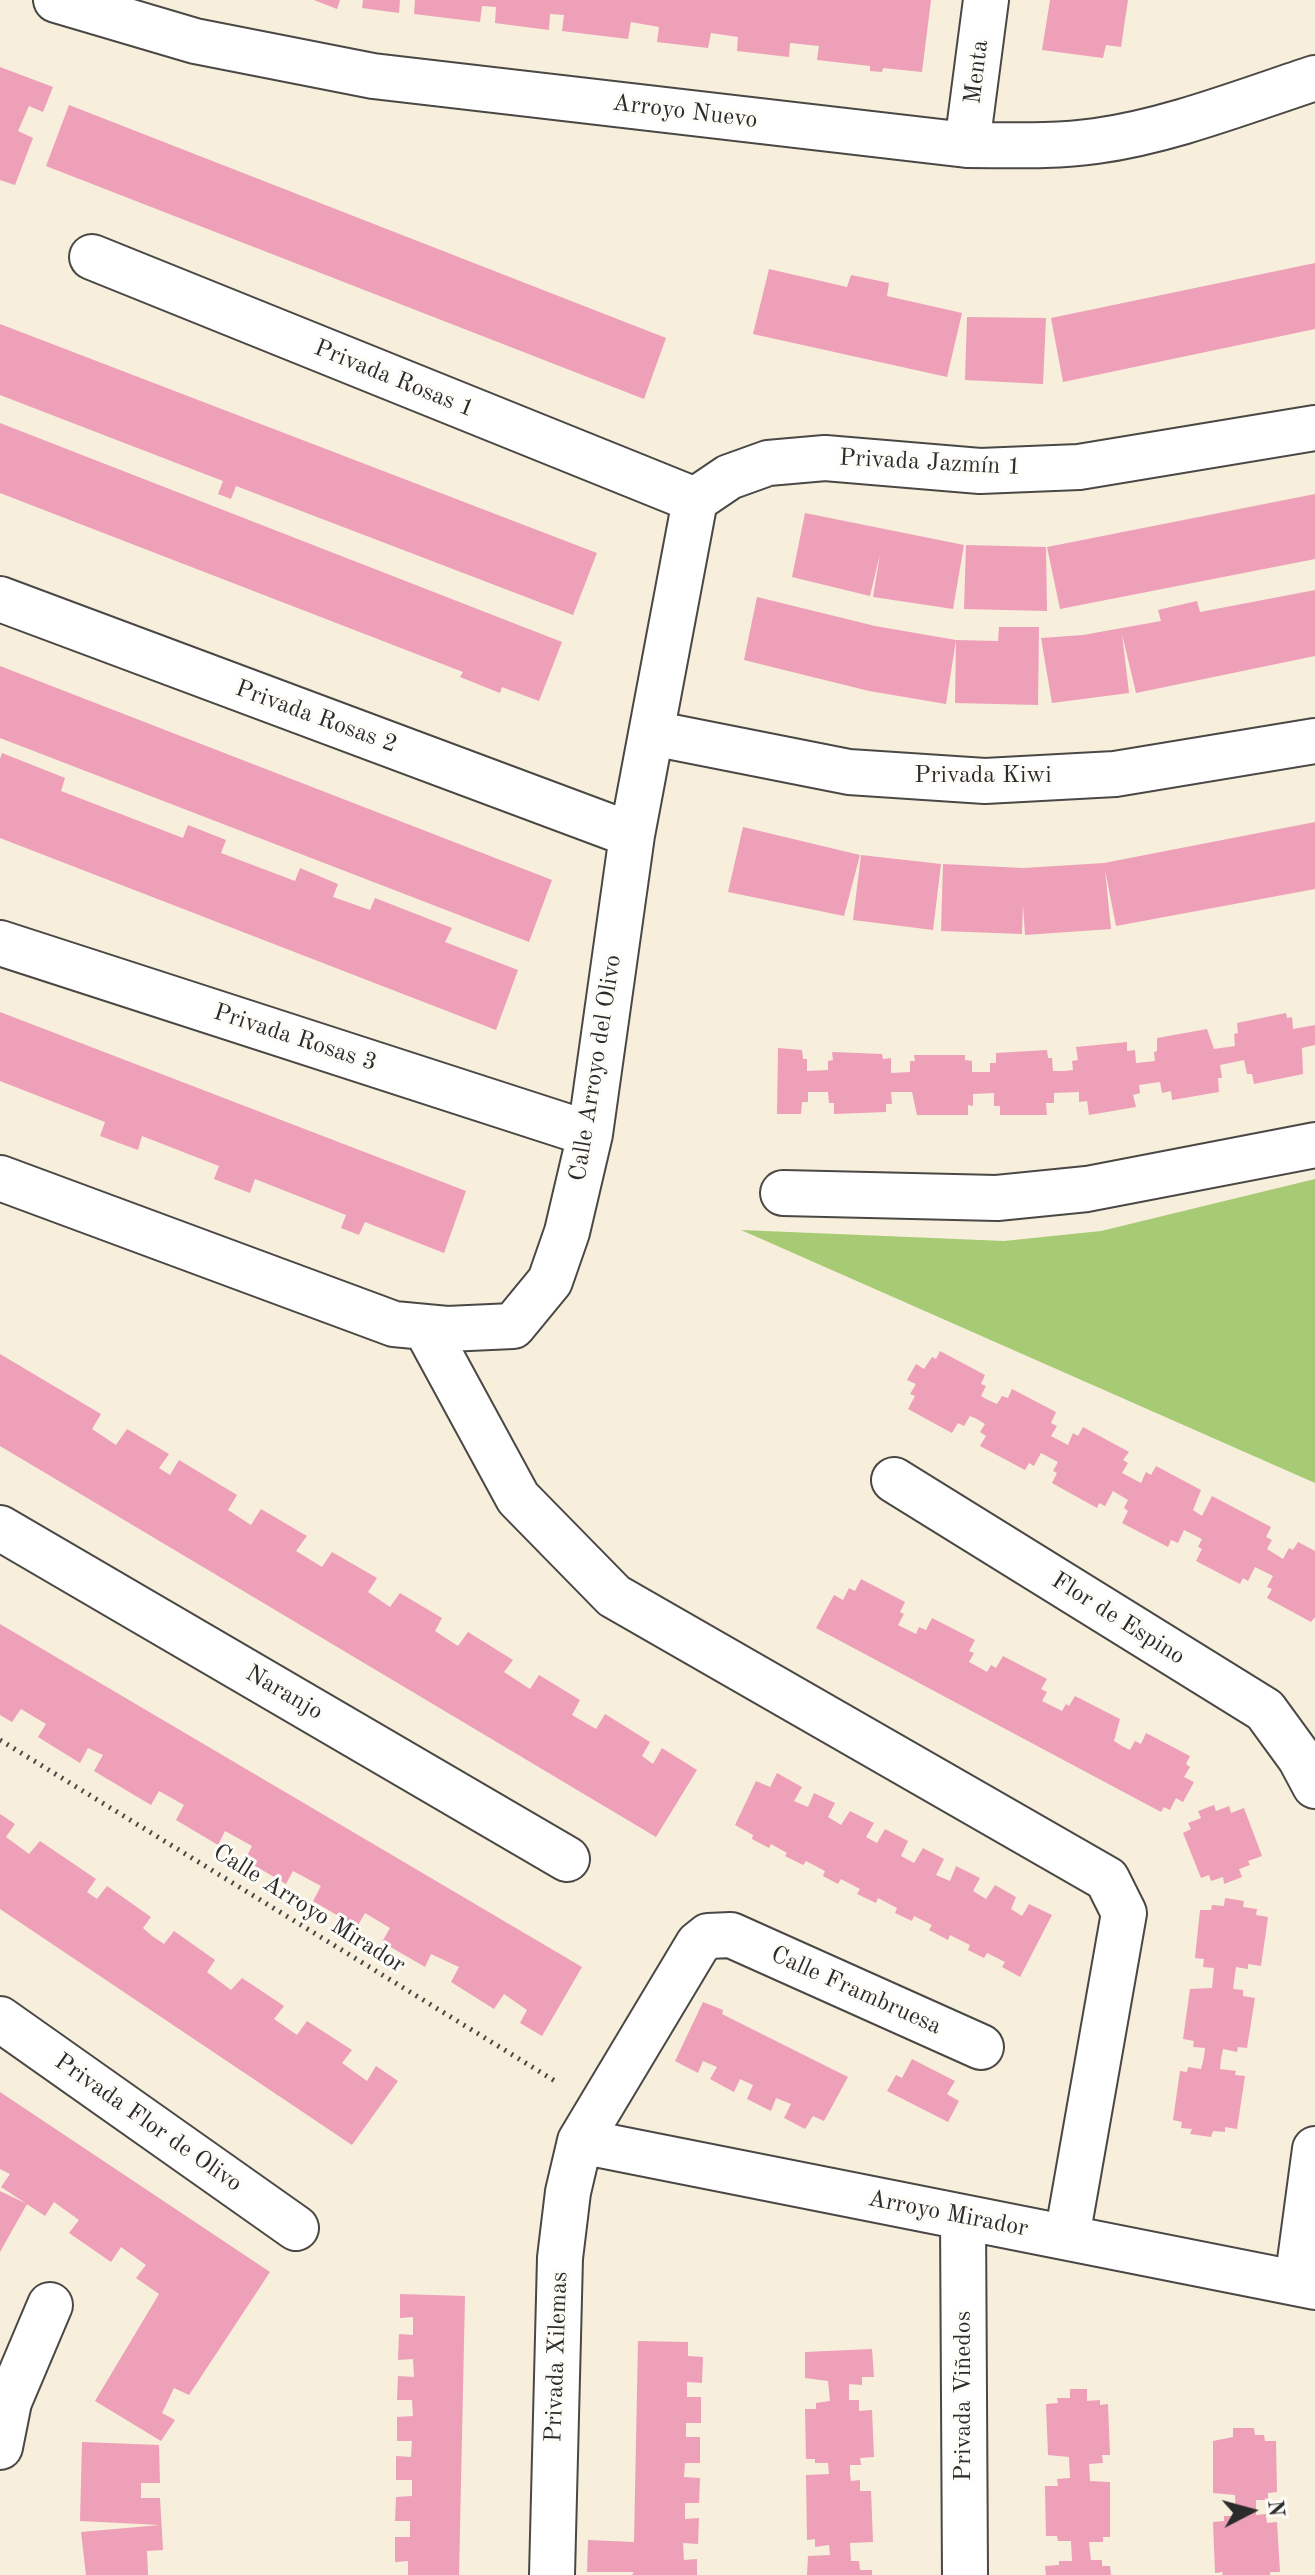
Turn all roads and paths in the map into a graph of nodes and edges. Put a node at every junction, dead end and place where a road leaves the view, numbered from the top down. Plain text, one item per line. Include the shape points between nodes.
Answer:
1 (56, 0) edge
2 (986, 0) edge
3 (1314, 72) edge
4 (967, 145) junction
5 (92, 257) dead end
6 (1315, 428) edge
7 (695, 500) junction
8 (0, 599) edge
9 (652, 733) junction
10 (1315, 741) edge
11 (632, 835) junction
12 (0, 943) edge
13 (590, 1134) junction
14 (1315, 1145) edge
15 (0, 1178) edge
16 (783, 1193) dead end
17 (425, 1327) junction
18 (894, 1480) dead end
19 (0, 1528) edge
20 (0, 1740) edge
21 (1315, 1786) edge
22 (567, 1859) dead end
23 (731, 1935) joint
24 (0, 2019) edge
25 (981, 2047) dead end
26 (590, 2125) junction
27 (1315, 2149) edge
28 (963, 2217) junction
29 (296, 2228) dead end
30 (1067, 2237) junction
31 (1306, 2285) edge
32 (50, 2305) dead end
33 (0, 2447) edge
34 (552, 2575) edge
35 (965, 2575) edge

1 - 4 street, Arroyo Nuevo via 195,41 373,76
2 - 4 street, Menta
3 - 4 street, Arroyo Nuevo via 1155,128 1097,141
5 - 7 street, Privada Rosas 1
6 - 7 street, Privada Jazmín 1 via 1079,467 980,471 825,458 768,463 729,477
7 - 9 street, Calle Arroyo del Olivo
8 - 11 street, Privada Rosas 2
9 - 10 street, Privada Kiwi via 849,772 985,781 1115,774
9 - 11 street, Calle Arroyo del Olivo
11 - 13 street, Calle Arroyo del Olivo
12 - 13 street, Privada Rosas 3
13 - 17 street, Calle Arroyo del Olivo via 550,1281 513,1326
14 - 16 street via 1087,1189 997,1198
15 - 17 street, Calle Arroyo del Olivo via 394,1324
17 - 30 street via 518,1498 614,1596 1107,1879 1124,1913
18 - 21 street, Flor de Espino via 1265,1710
19 - 22 street, Naranjo
20 - 26 path, Calle Arroyo Mirador
23 - 25 street, Calle Frambruesa
23 - 26 street, Privada Xilemas via 708,1936 698,1944
24 - 29 street, Privada Flor de Olivo
26 - 28 street, Arroyo Mirador
26 - 34 street, Privada Xilemas via 568,2192 560,2258
27 - 31 street
28 - 30 street, Arroyo Mirador
28 - 35 street, Privada Viñedos
30 - 31 street, Arroyo Mirador
32 - 33 street via 9,2402

